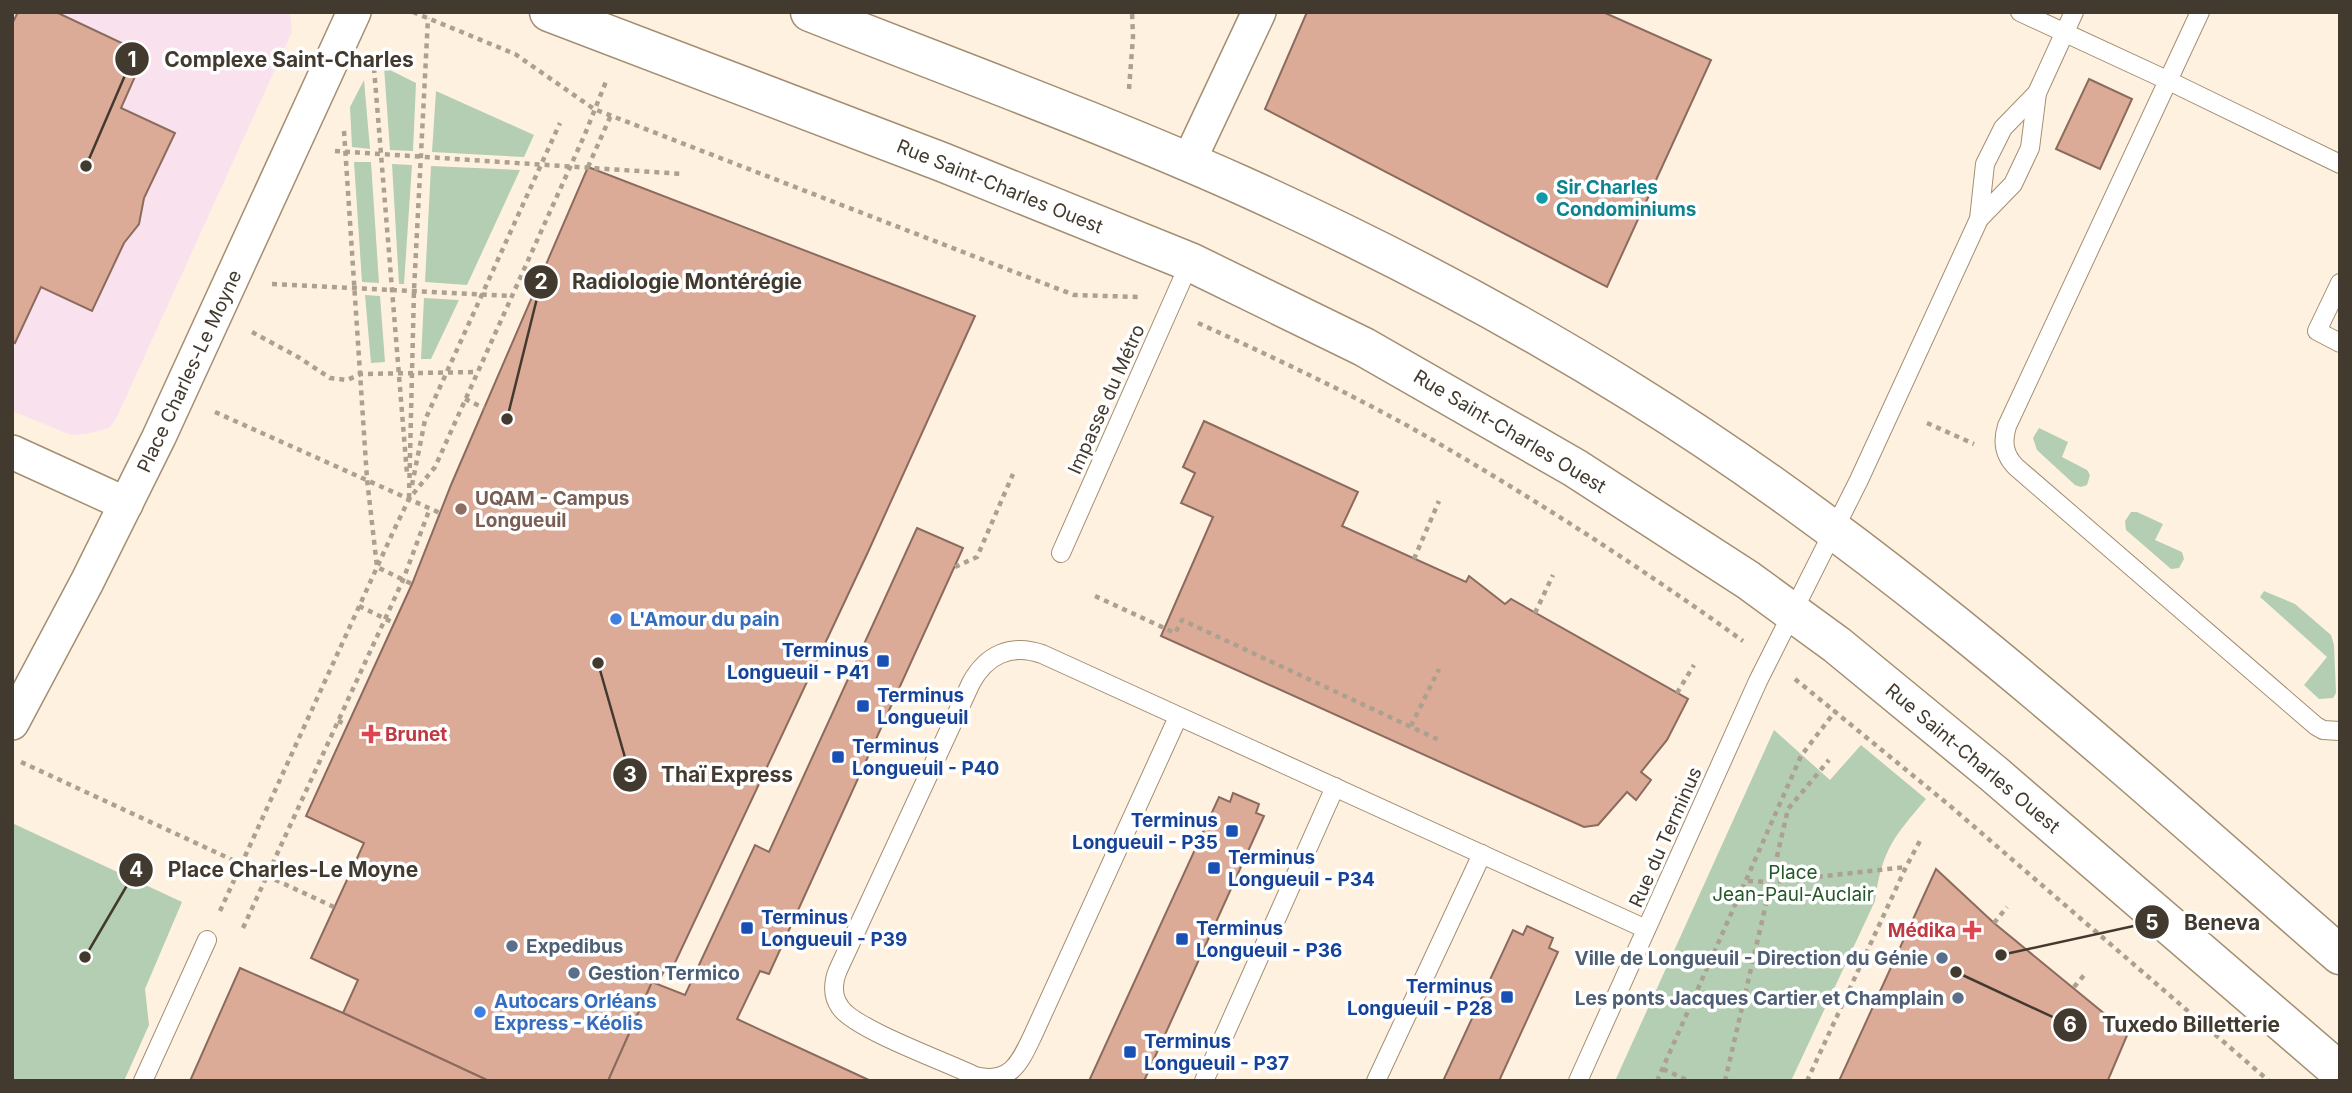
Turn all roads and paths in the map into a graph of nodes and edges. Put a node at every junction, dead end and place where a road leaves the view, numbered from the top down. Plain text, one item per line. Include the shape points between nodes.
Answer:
1 (354, 12) edge
2 (413, 12) edge
3 (549, 12) edge
4 (810, 12) edge
5 (1132, 12) edge
6 (1259, 12) edge
7 (2020, 12) edge
8 (2074, 12) edge
9 (2200, 12) edge
10 (428, 18) junction
11 (594, 20) edge
12 (2065, 33) junction
13 (373, 66) dead end
14 (609, 73) dead end
15 (2169, 81) junction
16 (1129, 89) dead end
17 (2037, 93) junction
18 (594, 108) junction
19 (611, 115) junction
20 (560, 123) dead end
21 (343, 126) dead end
22 (327, 150) dead end
23 (345, 153) junction
24 (380, 156) junction
25 (421, 158) junction
26 (1188, 163) junction
27 (541, 164) junction
28 (2340, 164) edge
29 (571, 166) junction
30 (588, 167) junction
31 (683, 174) dead end
32 (1979, 219) junction
33 (1191, 262) junction
34 (2340, 283) edge
35 (271, 284) dead end
36 (354, 288) junction
37 (391, 290) junction
38 (414, 290) junction
39 (481, 294) junction
40 (512, 296) junction
41 (1146, 299) dead end
42 (1191, 319) dead end
43 (247, 330) dead end
44 (2340, 344) edge
45 (478, 372) junction
46 (398, 373) junction
47 (412, 373) junction
48 (446, 373) junction
49 (361, 374) junction
50 (465, 399) junction
51 (203, 407) dead end
52 (484, 408) dead end
53 (1927, 423) dead end
54 (1973, 444) dead end
55 (12, 452) edge
56 (1013, 474) dead end
57 (367, 479) junction
58 (409, 499) junction
59 (1439, 501) dead end
60 (126, 503) junction
61 (430, 508) junction
62 (440, 513) dead end
63 (1833, 528) junction
64 (1061, 553) dead end
65 (1414, 559) dead end
66 (377, 567) junction
67 (955, 567) dead end
68 (1553, 575) dead end
69 (403, 580) junction
70 (412, 584) dead end
71 (1095, 596) dead end
72 (359, 606) junction
73 (1699, 610) dead end
74 (1793, 612) junction
75 (1535, 613) dead end
76 (385, 618) junction
77 (394, 623) dead end
78 (1694, 666) dead end
79 (1439, 669) dead end
80 (1677, 693) dead end
81 (1826, 702) dead end
82 (1836, 710) junction
83 (1178, 717) junction
84 (338, 721) junction
85 (12, 723) edge
86 (347, 725) dead end
87 (1411, 726) junction
88 (2340, 731) edge
89 (1439, 740) dead end
90 (14, 759) edge
91 (1829, 760) dead end
92 (1335, 787) junction
93 (1780, 806) junction
94 (1788, 809) junction
95 (1922, 837) dead end
96 (1482, 854) junction
97 (241, 864) junction
98 (1906, 867) junction
99 (267, 876) junction
100 (1748, 881) junction
101 (1771, 882) junction
102 (334, 907) dead end
103 (2007, 907) dead end
104 (217, 917) dead end
105 (1994, 923) dead end
106 (243, 928) dead end
107 (1646, 929) junction
108 (207, 940) dead end
109 (2340, 955) edge
110 (2085, 974) dead end
111 (2074, 987) dead end
112 (1846, 995) junction
113 (1873, 1007) dead end
114 (1662, 1069) junction
115 (2340, 1072) edge
116 (143, 1081) edge
117 (1204, 1081) edge
118 (1376, 1081) edge
119 (1578, 1081) edge
120 (1657, 1081) edge
121 (1689, 1081) edge
122 (1725, 1081) edge
123 (1807, 1081) edge
124 (2269, 1081) edge

1 - 60 street, Place Charles-Le Moyne
2 - 10 path
3 - 11 street, Rue Saint-Charles Ouest
4 - 26 street
5 - 16 path
6 - 26 street
7 - 12 lane
8 - 12 lane
9 - 15 lane
10 - 18 path via 515,54
10 - 25 path
11 - 33 street, Rue Saint-Charles Ouest
12 - 15 lane
12 - 17 lane
13 - 24 path
14 - 18 path
15 - 28 lane
15 - 88 lane via 2007,426 2006,452 2016,467 2316,726
17 - 32 lane via 2032,142 2013,184
17 - 32 lane via 2003,128 1985,164
18 - 19 path
18 - 29 path
19 - 30 path
19 - 41 path via 1073,295
20 - 27 path
21 - 23 path
22 - 23 path
23 - 24 path
23 - 36 path
24 - 25 path
24 - 37 path
25 - 27 path
25 - 38 path
26 - 63 street via 1289,207 1533,333 1694,432
27 - 29 path
27 - 39 path
29 - 30 path
29 - 40 path
30 - 31 path
32 - 63 lane, Rue du Terminus
33 - 64 lane, Impasse du Métro
33 - 74 street, Rue Saint-Charles Ouest via 1416,375 1575,468
34 - 44 lane via 2317,331
35 - 36 path
36 - 37 path
36 - 49 path
37 - 38 path
37 - 46 path
38 - 39 path
38 - 47 path
39 - 40 path
39 - 48 path
40 - 45 path
42 - 73 path via 1429,438
43 - 49 path via 330,378 347,380
45 - 48 path
45 - 50 path
46 - 47 path
46 - 49 path
46 - 58 path
47 - 48 path
47 - 58 path
48 - 58 path via 425,420
49 - 57 path
50 - 52 path
50 - 58 path via 435,467
51 - 57 path
53 - 54 path
55 - 60 street
56 - 67 path via 977,557
57 - 58 path
57 - 66 path
58 - 61 path
58 - 66 path
59 - 65 path
60 - 85 street, Place Charles-Le Moyne
61 - 62 path
61 - 69 path
63 - 74 lane, Rue du Terminus
63 - 109 street via 1927,600
66 - 69 path
66 - 72 path
68 - 75 path
69 - 70 path
69 - 76 path
71 - 87 path via 1175,633 1182,620
72 - 76 path
72 - 97 path
74 - 107 lane, Rue du Terminus
74 - 115 street, Rue Saint-Charles Ouest via 1994,774
76 - 77 path
76 - 84 path
78 - 80 path
79 - 87 path
81 - 82 path
82 - 93 path via 1801,757
82 - 124 path
83 - 83 lane via 1031,650 996,654 971,682 838,970 834,990 841,1009 859,1023 975,1076 993,1079 1017,1066
83 - 92 lane
84 - 86 path
84 - 99 path
87 - 89 path
90 - 97 path
91 - 94 path
92 - 96 lane
92 - 117 lane
93 - 94 path
93 - 100 path
94 - 101 path
95 - 98 path
96 - 107 lane
96 - 118 lane
97 - 99 path
97 - 104 path
98 - 101 path
98 - 112 path
99 - 102 path
99 - 106 path
100 - 101 path
100 - 114 path
101 - 122 path
103 - 105 path
107 - 119 lane, Rue du Terminus
108 - 116 lane
110 - 111 path
112 - 113 path
112 - 123 path
114 - 120 path
114 - 121 path

